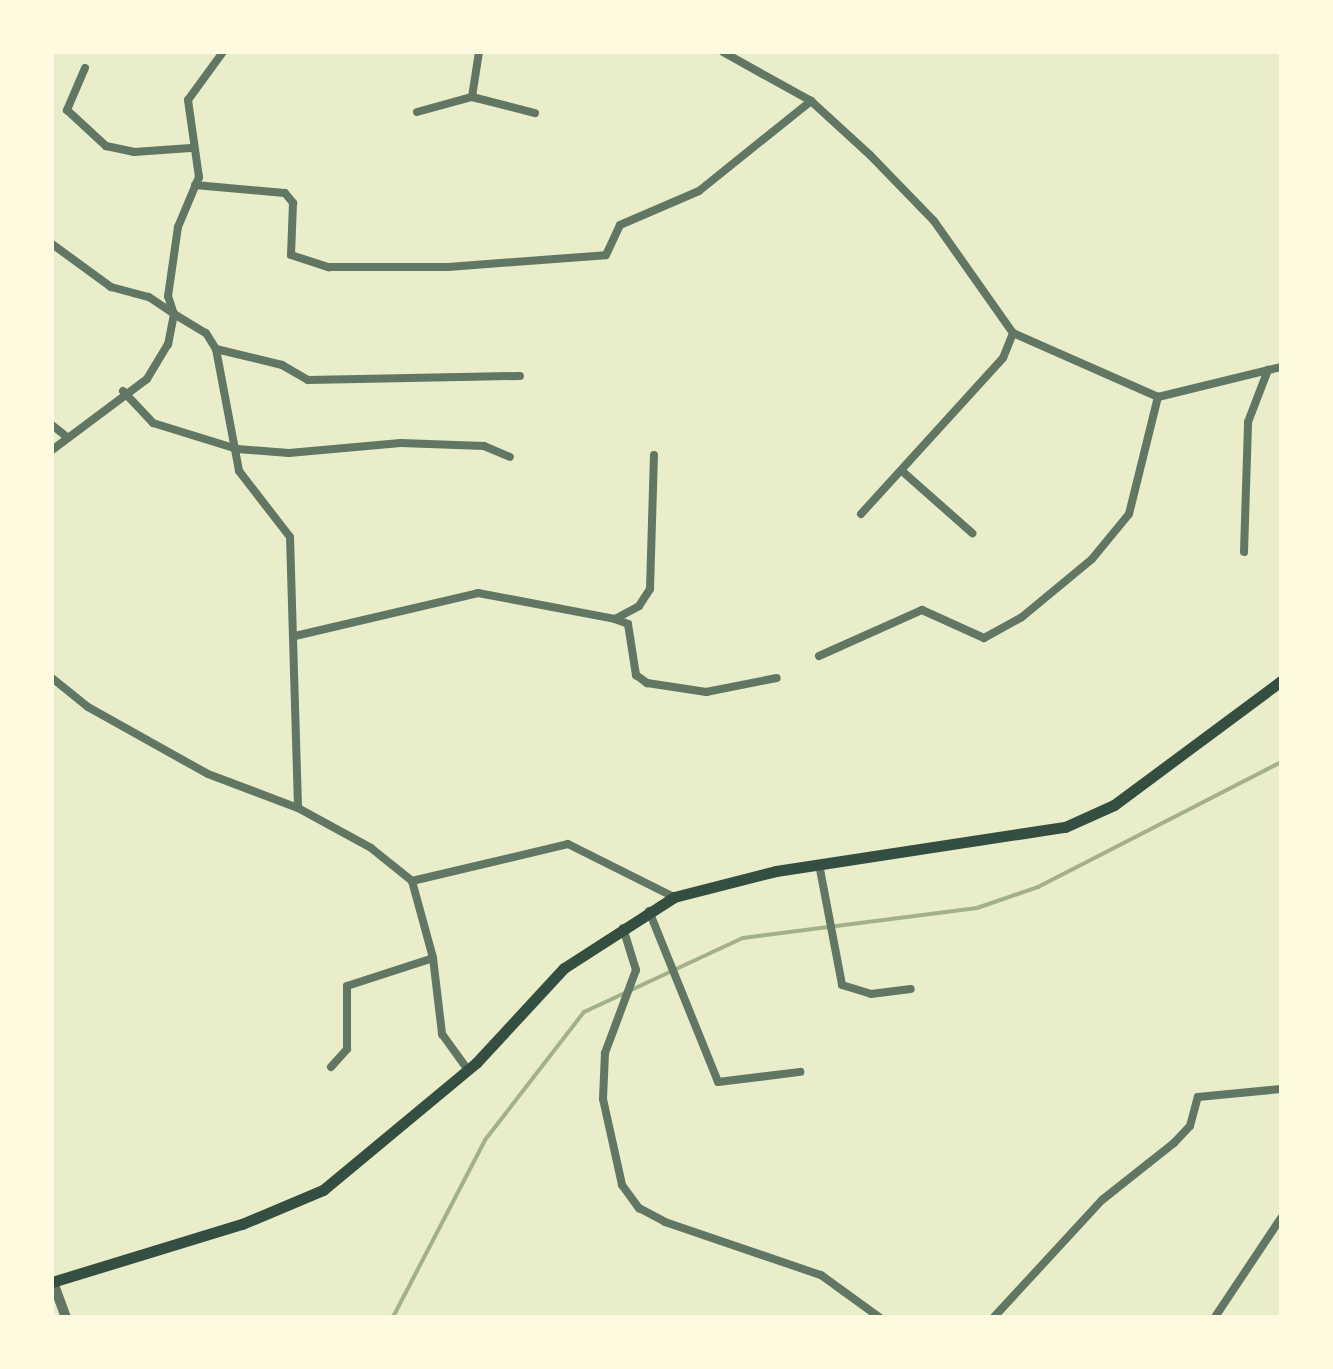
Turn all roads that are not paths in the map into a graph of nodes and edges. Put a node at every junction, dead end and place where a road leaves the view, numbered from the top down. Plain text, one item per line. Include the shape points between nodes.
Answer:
1 (223, 52) edge
2 (479, 52) edge
3 (723, 52) edge
4 (85, 68) dead end
5 (472, 97) junction
6 (811, 101) junction
7 (417, 112) dead end
8 (535, 113) dead end
9 (191, 148) junction
10 (195, 185) junction
11 (52, 244) edge
12 (174, 314) junction
13 (1013, 333) junction
14 (216, 349) junction
15 (1281, 367) edge
16 (1268, 370) junction
17 (520, 376) dead end
18 (123, 391) junction
19 (1158, 397) junction
20 (52, 425) edge
21 (67, 437) junction
22 (237, 449) junction
23 (52, 450) edge
24 (654, 455) dead end
25 (510, 457) dead end
26 (902, 471) junction
27 (861, 514) dead end
28 (972, 533) dead end
29 (1244, 552) dead end
30 (615, 619) junction
31 (295, 636) junction
32 (819, 656) dead end
33 (52, 678) edge
34 (777, 678) dead end
35 (1281, 681) edge
36 (298, 808) junction
37 (819, 864) junction
38 (412, 881) junction
39 (674, 897) junction
40 (648, 911) junction
41 (623, 928) junction
42 (433, 958) junction
43 (911, 989) dead end
44 (331, 1067) dead end
45 (468, 1070) junction
46 (800, 1072) dead end
47 (1281, 1089) edge
48 (1281, 1218) edge
49 (52, 1282) edge
50 (66, 1317) edge
51 (879, 1317) edge
52 (994, 1317) edge
53 (1215, 1317) edge

1 - 9 street via 188,100
2 - 5 street
3 - 6 street
4 - 9 street via 67,110 106,146 134,152
5 - 7 street
5 - 8 street
6 - 10 street via 699,191 620,225 606,255 448,267 329,267 291,255 293,203 285,193
6 - 13 street via 934,221
9 - 10 street
10 - 12 street via 169,275
11 - 12 street via 111,287 149,297
12 - 14 street via 206,333
12 - 18 street via 159,365
13 - 19 street
13 - 26 street via 1003,358
14 - 17 street via 282,365 308,380
14 - 22 street
15 - 16 street
16 - 19 street
16 - 29 street via 1248,422
18 - 21 street
18 - 22 street via 153,423
19 - 32 street via 1129,514 1092,559 1022,617 984,638 922,610
20 - 21 street
21 - 23 street
22 - 25 street via 289,453 401,443 484,446
22 - 31 street via 247,490 290,537
24 - 30 street via 650,589 639,606
26 - 27 street
26 - 28 street
30 - 31 street via 478,593
30 - 34 street via 628,624 636,675 647,683 706,692
31 - 36 street
33 - 36 street via 88,707 208,774
35 - 37 main road via 1114,805 1065,827
36 - 38 street via 371,848
37 - 39 main road
37 - 43 street via 842,985 871,994
38 - 39 street via 568,844
38 - 42 street
39 - 40 main road
40 - 41 main road
40 - 46 street via 718,1082
41 - 45 main road via 564,968
41 - 51 street via 636,970 605,1053 603,1099 622,1185 639,1208 665,1222 821,1275
42 - 44 street via 347,986 347,1049
42 - 45 street via 442,1034
45 - 49 main road via 323,1190 242,1224
47 - 52 street via 1198,1097 1190,1126 1102,1200
48 - 53 street
49 - 50 street

